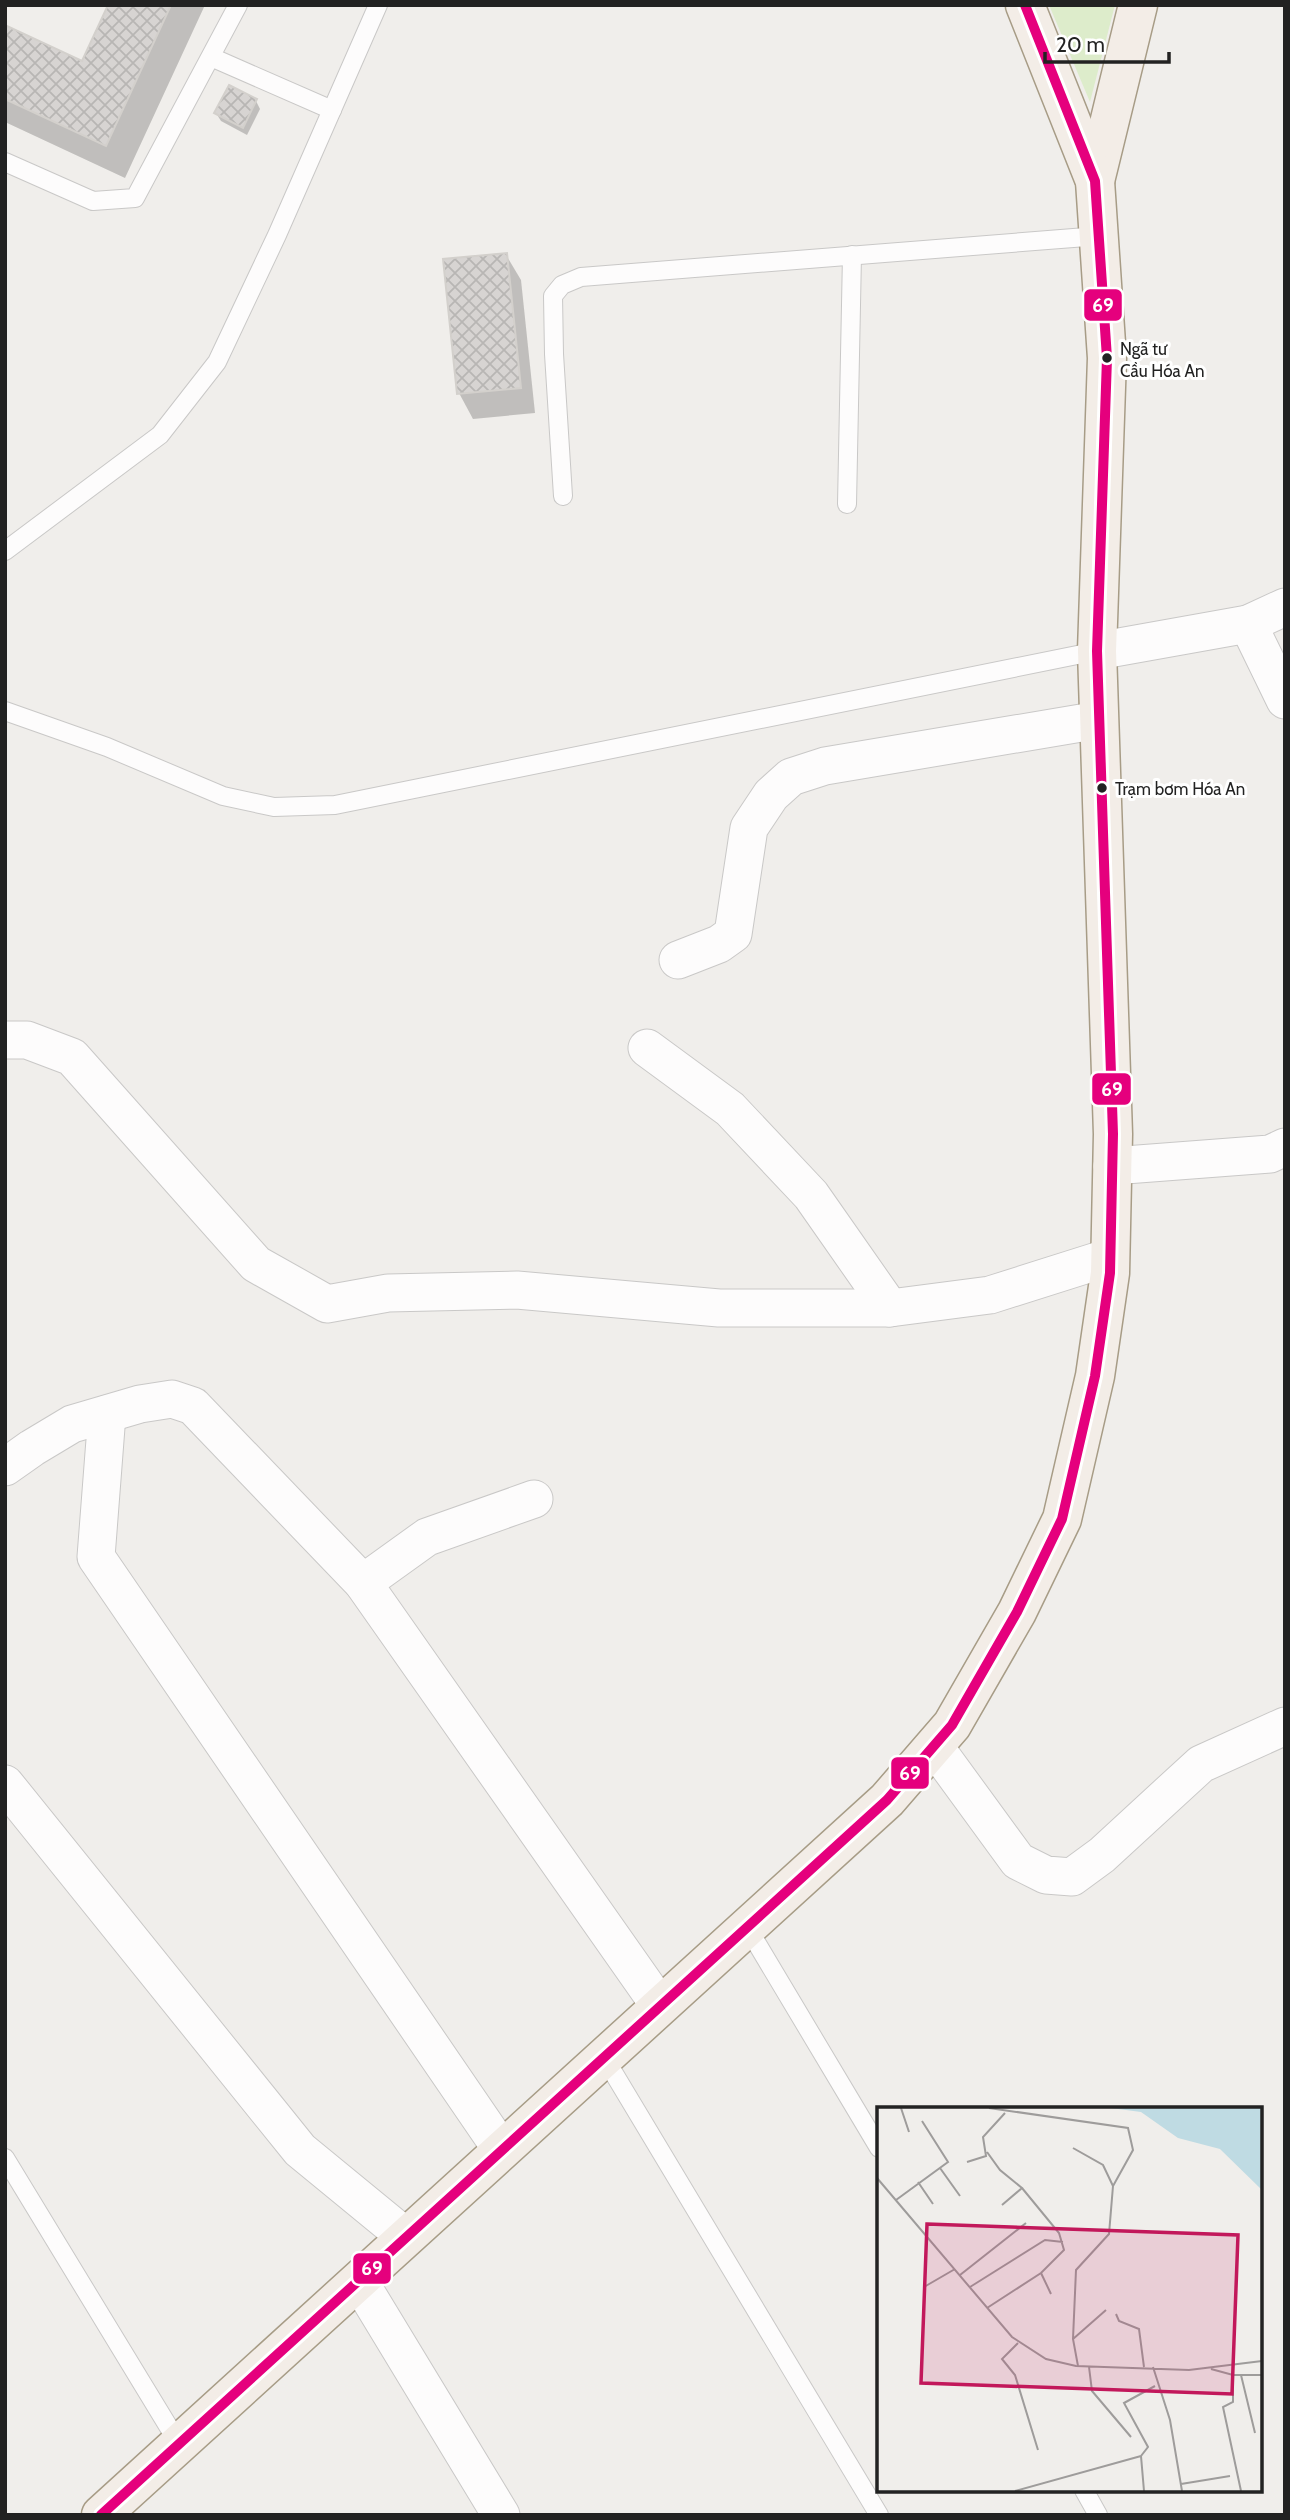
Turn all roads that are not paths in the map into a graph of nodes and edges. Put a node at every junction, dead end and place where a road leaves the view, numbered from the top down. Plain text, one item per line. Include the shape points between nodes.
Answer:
1 (238, 5) edge
2 (378, 5) edge
3 (1025, 5) edge
4 (1138, 5) edge
5 (211, 57) junction
6 (332, 110) junction
7 (5, 162) edge
8 (1095, 181) junction
9 (1099, 236) junction
10 (852, 255) junction
11 (563, 496) dead end
12 (847, 504) dead end
13 (5, 551) edge
14 (1285, 607) edge
15 (1248, 624) junction
16 (1097, 651) junction
17 (1285, 700) edge
18 (5, 711) edge
19 (1099, 720) junction
20 (678, 960) dead end
21 (5, 1040) edge
22 (647, 1048) dead end
23 (1285, 1147) edge
24 (1112, 1166) junction
25 (1110, 1257) junction
26 (890, 1308) junction
27 (107, 1414) junction
28 (5, 1467) edge
29 (534, 1499) dead end
30 (363, 1583) junction
31 (1285, 1726) edge
32 (934, 1746) junction
33 (5, 1784) edge
34 (747, 1927) junction
35 (660, 2006) junction
36 (604, 2057) junction
37 (877, 2145) edge
38 (502, 2150) junction
39 (5, 2158) edge
40 (406, 2237) junction
41 (359, 2281) junction
42 (179, 2444) junction
43 (1085, 2492) edge
44 (101, 2515) edge
45 (501, 2515) edge
46 (879, 2515) edge
47 (1098, 2515) edge

1 - 5 lane
2 - 6 lane
3 - 8 main road
4 - 8 main road
5 - 6 lane
5 - 7 lane via 135,198 93,201
6 - 13 lane via 217,362 160,435
8 - 9 main road
9 - 10 lane
9 - 16 main road via 1107,358
10 - 11 lane via 581,277 562,285 553,296
10 - 12 lane
14 - 15 street
15 - 16 street
15 - 17 street
16 - 18 lane via 335,805 274,807 223,796 107,747
16 - 19 main road
19 - 20 street via 825,766 791,777 771,795 749,828 733,934
19 - 24 main road
21 - 26 street via 27,1040 72,1057 256,1264 327,1304 388,1293 517,1290 719,1308
22 - 26 street via 730,1109 785,1166 811,1195
23 - 24 street via 1270,1154
24 - 25 main road
25 - 26 street via 990,1296
25 - 32 main road via 1095,1376 1062,1519 1017,1612 952,1725
27 - 28 street via 72,1424
27 - 30 street via 172,1399 194,1406
27 - 38 street via 96,1557
29 - 30 street via 426,1538
30 - 35 street
31 - 32 street via 1200,1763 1102,1855 1072,1877 1046,1875 1018,1861
32 - 34 main road via 887,1800
33 - 40 street via 300,2150
34 - 35 main road
34 - 37 lane
35 - 36 main road
36 - 38 main road
36 - 46 lane
38 - 40 main road
39 - 42 lane
40 - 41 main road
41 - 42 main road
41 - 45 street
42 - 44 main road
43 - 47 lane

